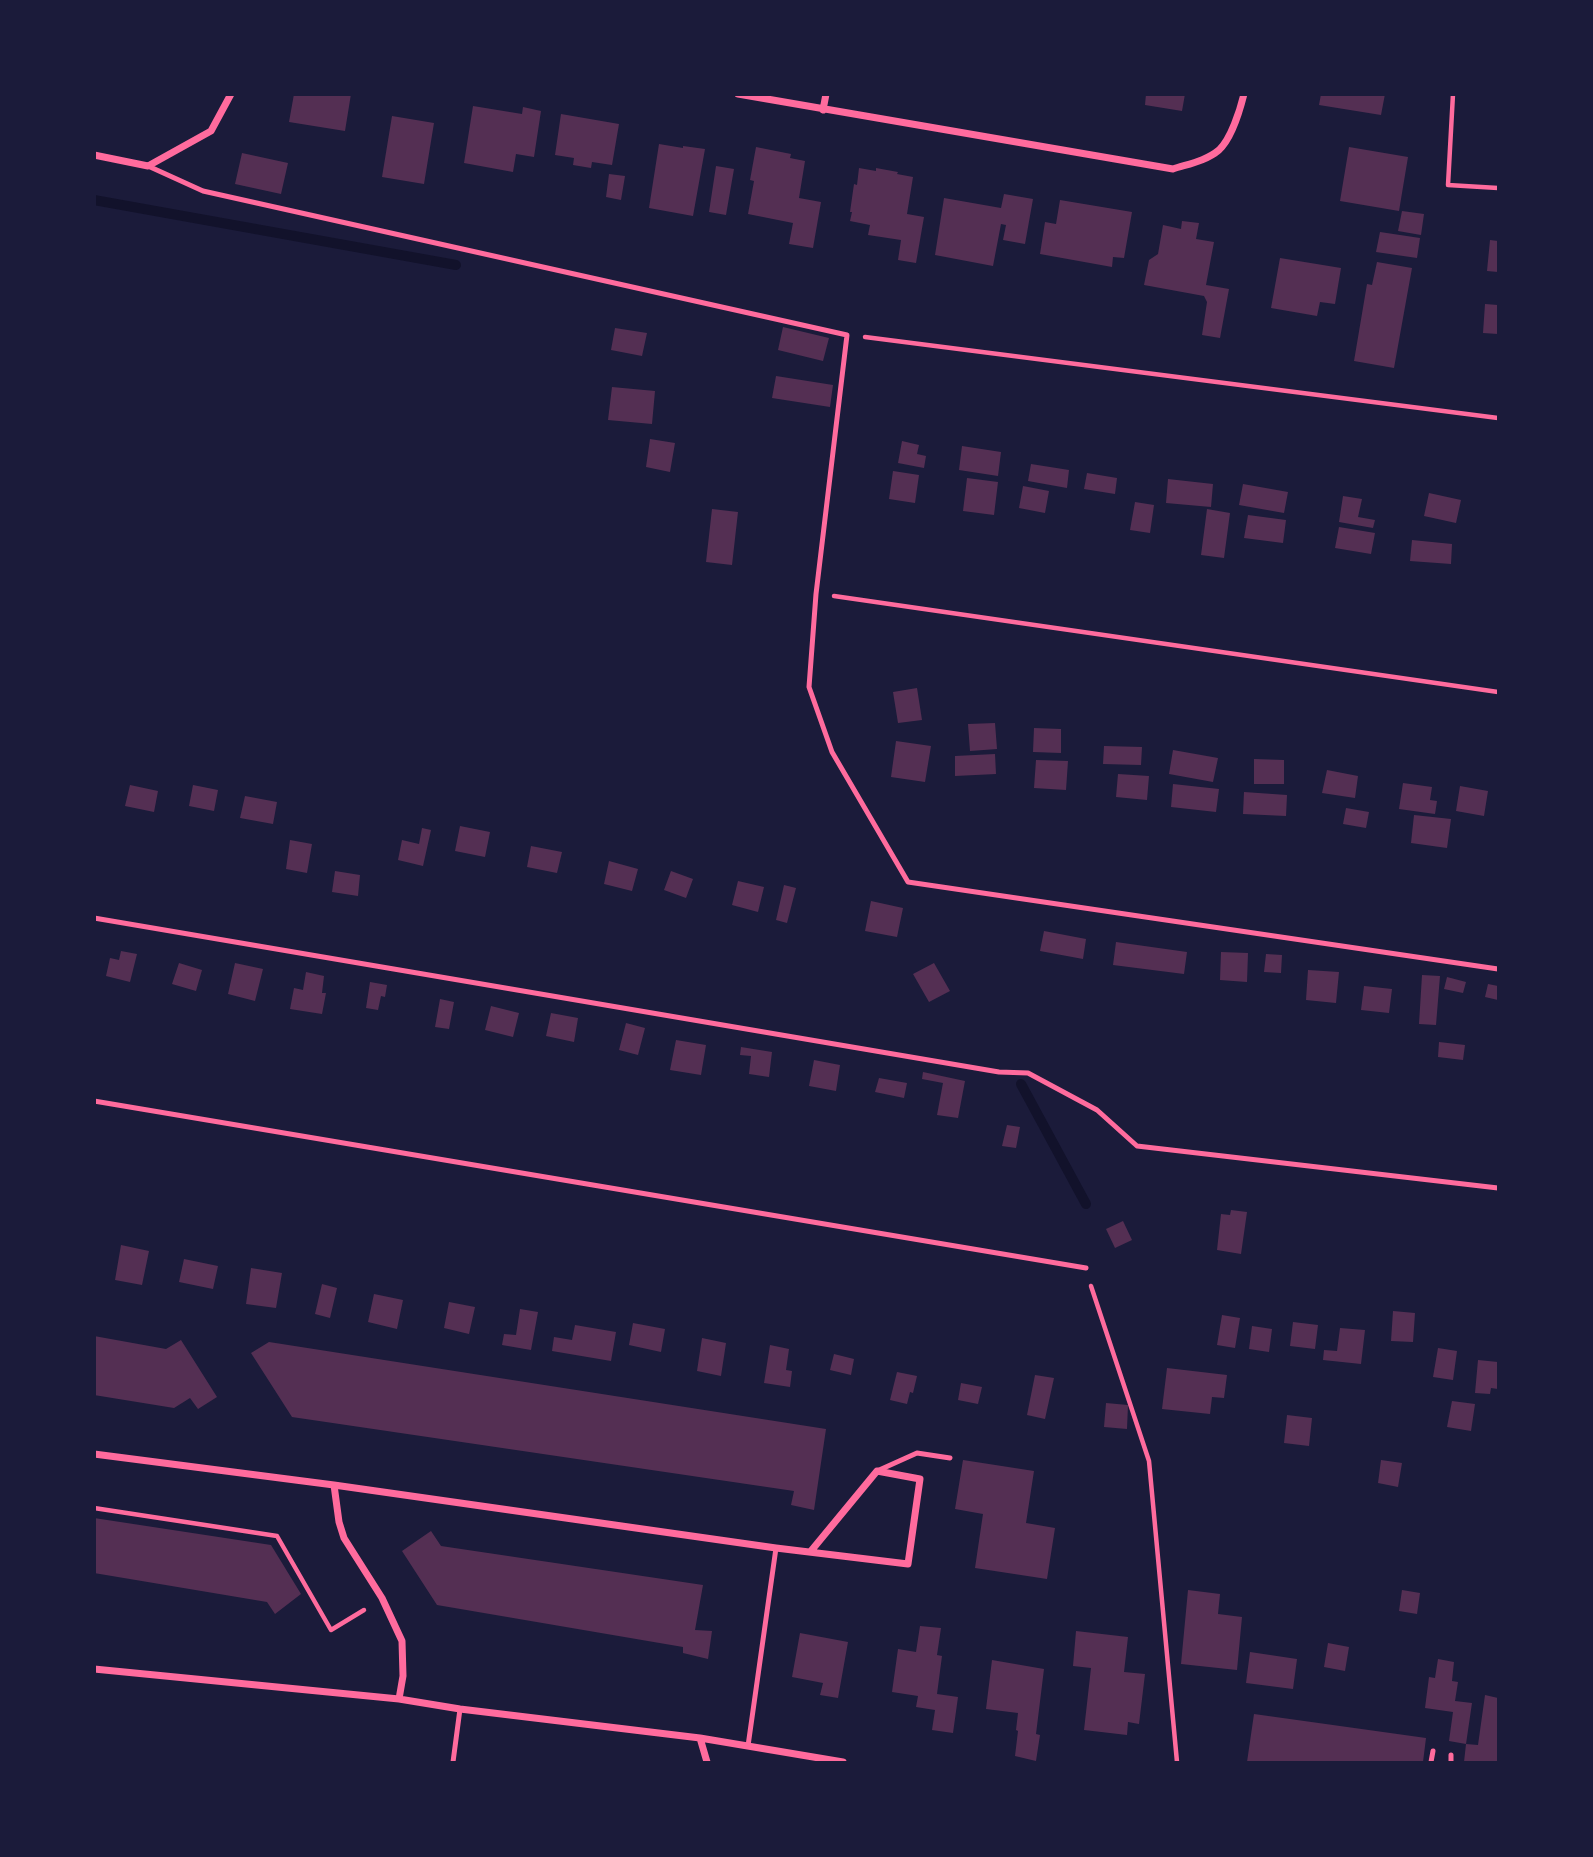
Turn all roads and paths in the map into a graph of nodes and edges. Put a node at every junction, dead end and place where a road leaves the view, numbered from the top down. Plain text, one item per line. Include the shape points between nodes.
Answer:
1 (231, 94) edge
2 (738, 94) edge
3 (826, 94) edge
4 (1244, 94) edge
5 (1453, 94) edge
6 (823, 110) junction
7 (94, 155) edge
8 (148, 166) junction
9 (1499, 188) edge
10 (847, 335) junction
11 (1499, 418) edge
12 (817, 594) junction
13 (1499, 692) edge
14 (94, 918) edge
15 (1499, 969) edge
16 (94, 1101) edge
17 (1499, 1188) edge
18 (1086, 1268) joint
19 (94, 1454) edge
20 (950, 1458) dead end
21 (877, 1471) junction
22 (334, 1485) junction
23 (94, 1508) edge
24 (776, 1548) junction
25 (811, 1551) junction
26 (382, 1598) junction
27 (94, 1669) edge
28 (399, 1699) junction
29 (460, 1709) junction
30 (700, 1738) junction
31 (748, 1746) junction
32 (1433, 1751) dead end
33 (1451, 1755) dead end
34 (453, 1762) edge
35 (707, 1762) edge
36 (843, 1762) edge
37 (1177, 1762) edge
38 (1431, 1762) edge
39 (1451, 1762) edge

1 - 8 street via 211,131
2 - 6 street
3 - 6 street
4 - 6 street via 1220,149 1173,169
5 - 9 path via 1448,185
7 - 8 street
8 - 10 lane via 203,191
10 - 11 path
10 - 12 lane
12 - 13 path
12 - 15 lane via 808,687 832,752 908,882
14 - 17 lane via 985,1070 1028,1073 1097,1110 1137,1146
16 - 18 lane
18 - 37 path via 1149,1461
19 - 22 street
20 - 21 lane via 916,1453
21 - 25 street
21 - 25 street via 920,1479 908,1564
22 - 24 street
22 - 26 street via 344,1538
23 - 26 path via 277,1536 331,1630
24 - 25 street
24 - 31 lane
26 - 28 street via 402,1641
27 - 28 street
28 - 29 street
29 - 30 street
29 - 34 lane
30 - 31 street
30 - 35 street
31 - 36 street
32 - 38 lane
33 - 39 lane

